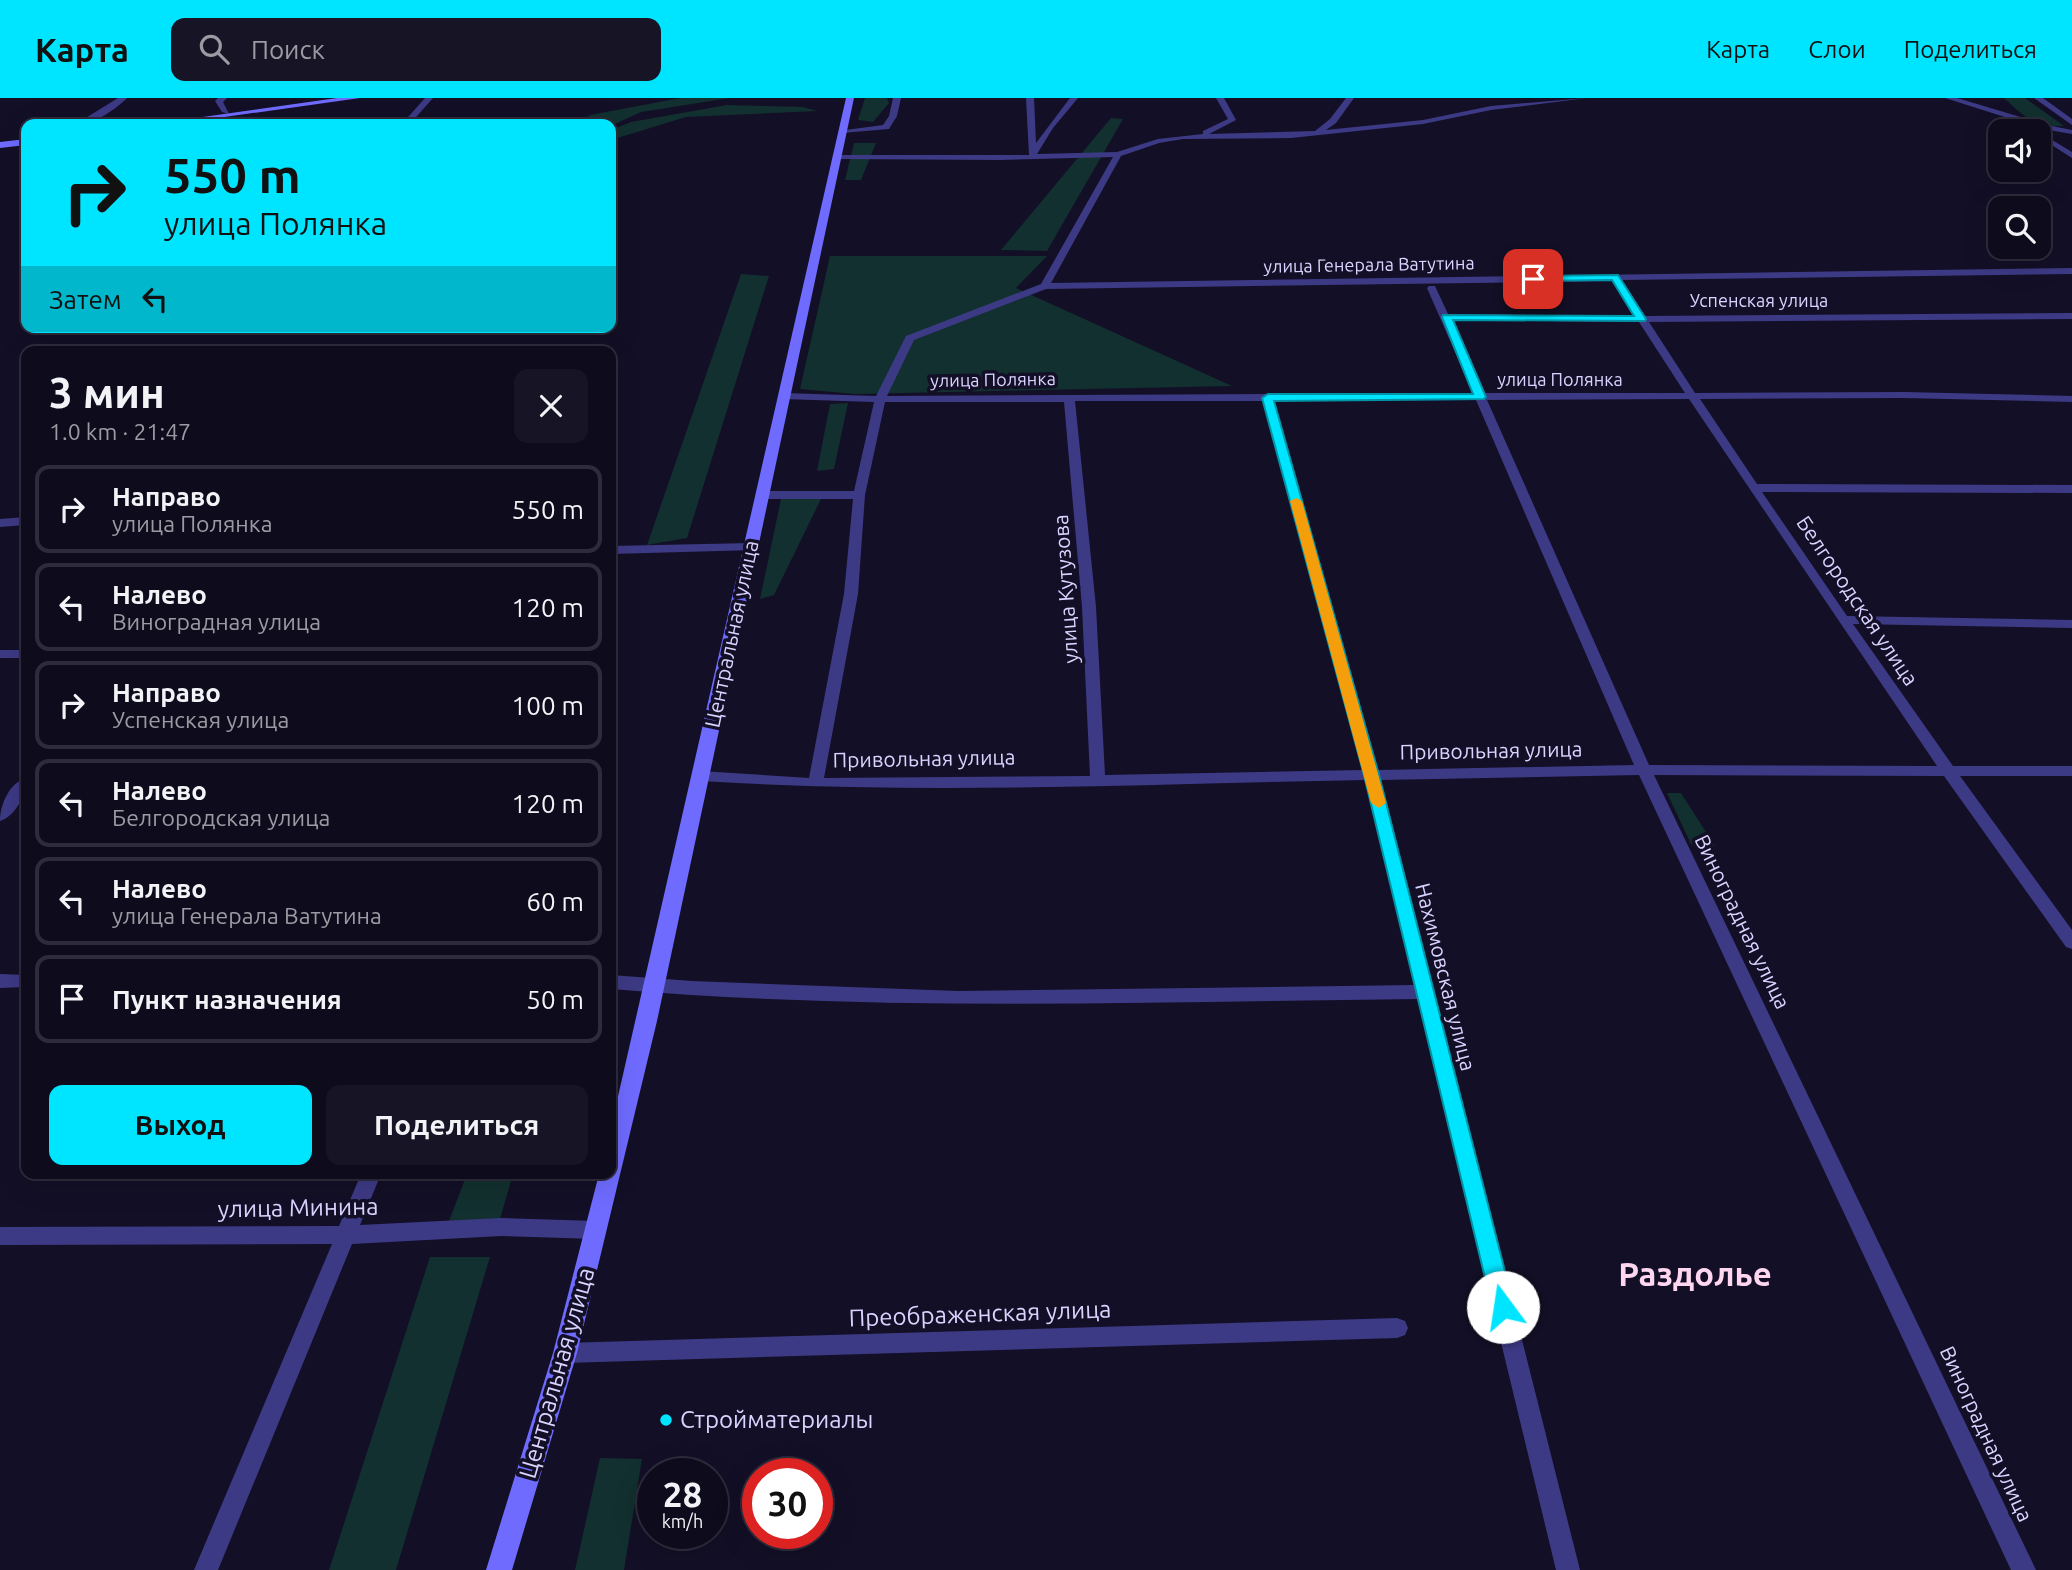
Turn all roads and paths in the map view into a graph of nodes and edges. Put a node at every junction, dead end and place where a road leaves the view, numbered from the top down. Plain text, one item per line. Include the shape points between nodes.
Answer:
1 (123, 98) edge
2 (222, 98) edge
3 (356, 98) edge
4 (429, 98) edge
5 (850, 98) edge
6 (897, 98) edge
7 (1030, 98) edge
8 (1074, 98) edge
9 (1220, 98) edge
10 (1350, 98) edge
11 (1483, 98) edge
12 (1583, 98) edge
13 (1949, 98) edge
14 (2038, 98) edge
15 (2008, 106) dead end
16 (1491, 108) junction
17 (226, 112) dead end
18 (89, 119) edge
19 (195, 119) edge
20 (410, 119) edge
21 (2017, 119) edge
22 (2022, 119) edge
23 (2072, 123) edge
24 (2051, 127) edge
25 (842, 131) junction
26 (2072, 132) edge
27 (1316, 134) junction
28 (1200, 136) junction
29 (2051, 142) edge
30 (21, 143) edge
31 (0, 145) edge
32 (1118, 154) junction
33 (1033, 155) junction
34 (2072, 156) edge
35 (836, 157) junction
36 (2072, 271) edge
37 (1615, 277) junction
38 (1045, 286) junction
39 (1432, 288) dead end
40 (2072, 316) edge
41 (1447, 317) junction
42 (1641, 319) junction
43 (783, 396) junction
44 (1069, 397) junction
45 (1480, 397) junction
46 (1691, 397) junction
47 (1268, 398) junction
48 (880, 399) junction
49 (2072, 399) edge
50 (1755, 488) junction
51 (2072, 489) edge
52 (761, 495) junction
53 (859, 495) junction
54 (21, 521) edge
55 (0, 523) edge
56 (751, 547) junction
57 (616, 550) edge
58 (1844, 620) junction
59 (2072, 624) edge
60 (0, 654) edge
61 (21, 654) edge
62 (1946, 769) junction
63 (1644, 770) junction
64 (2072, 771) edge
65 (1372, 775) junction
66 (701, 776) junction
67 (1098, 779) junction
68 (816, 783) junction
69 (13, 801) edge
70 (0, 816) edge
71 (2072, 943) edge
72 (0, 981) edge
73 (21, 982) edge
74 (616, 982) edge
75 (653, 984) junction
76 (1425, 992) junction
77 (616, 1148) edge
78 (369, 1179) edge
79 (608, 1179) edge
80 (596, 1230) junction
81 (347, 1235) junction
82 (0, 1236) edge
83 (1397, 1328) dead end
84 (565, 1353) junction
85 (206, 1570) edge
86 (499, 1570) edge
87 (1568, 1570) edge
88 (2024, 1570) edge

1 - 18 street
2 - 17 street via 219,101
3 - 19 main road
4 - 20 street
5 - 25 main road, Центральная улица
6 - 25 street via 886,127
7 - 33 street
8 - 33 street
9 - 28 street via 1232,120
10 - 27 street
11 - 16 street
12 - 16 street
13 - 21 street
14 - 23 street
15 - 22 street
16 - 27 street via 1423,122
24 - 26 street
25 - 35 main road, Центральная улица
27 - 28 street
28 - 32 street via 1158,141
29 - 34 street
30 - 31 main road
32 - 33 street
32 - 38 street
33 - 35 street via 1000,159
35 - 43 main road, Центральная улица
36 - 37 street, улица Генерала Ватутина
37 - 38 street, улица Генерала Ватутина
37 - 42 street, Белгородская улица
38 - 48 street via 909,338
39 - 41 street, Виноградная улица
40 - 42 street, Успенская улица
41 - 42 street, Успенская улица
41 - 45 street, Виноградная улица
42 - 46 street, Белгородская улица
43 - 48 street, улица Полянка
43 - 52 main road, Центральная улица
44 - 47 street, улица Полянка
44 - 48 street, улица Полянка
44 - 67 street, улица Кутузова via 1089,607
45 - 46 street, улица Полянка
45 - 47 street, улица Полянка
45 - 63 street, Виноградная улица
46 - 49 street, улица Полянка
46 - 50 street, Белгородская улица
47 - 65 street, Нахимовская улица
48 - 53 street
50 - 51 street
50 - 58 street, Белгородская улица
52 - 53 street
52 - 56 main road, Центральная улица
53 - 68 street via 851,594
54 - 55 street
56 - 57 street
56 - 66 main road, Центральная улица
58 - 59 street
58 - 62 street, Белгородская улица
60 - 61 street
62 - 63 street, Привольная улица
62 - 64 street, Привольная улица
62 - 71 street, Белгородская улица
63 - 65 street, Привольная улица
63 - 88 street, Виноградная улица
65 - 67 street, Привольная улица
65 - 76 street, Нахимовская улица
66 - 68 street, Привольная улица
66 - 75 main road, Центральная улица
67 - 68 street, Привольная улица
69 - 70 street
72 - 73 street
74 - 75 street
75 - 76 street via 958,998
75 - 77 main road, Центральная улица
76 - 87 street, Нахимовская улица
78 - 81 street
79 - 80 main road, Центральная улица
80 - 81 street, улица Минина via 501,1227
80 - 84 main road, Центральная улица
81 - 82 street, улица Минина
81 - 85 street
83 - 84 street, Преображенская улица
84 - 86 main road, Центральная улица

